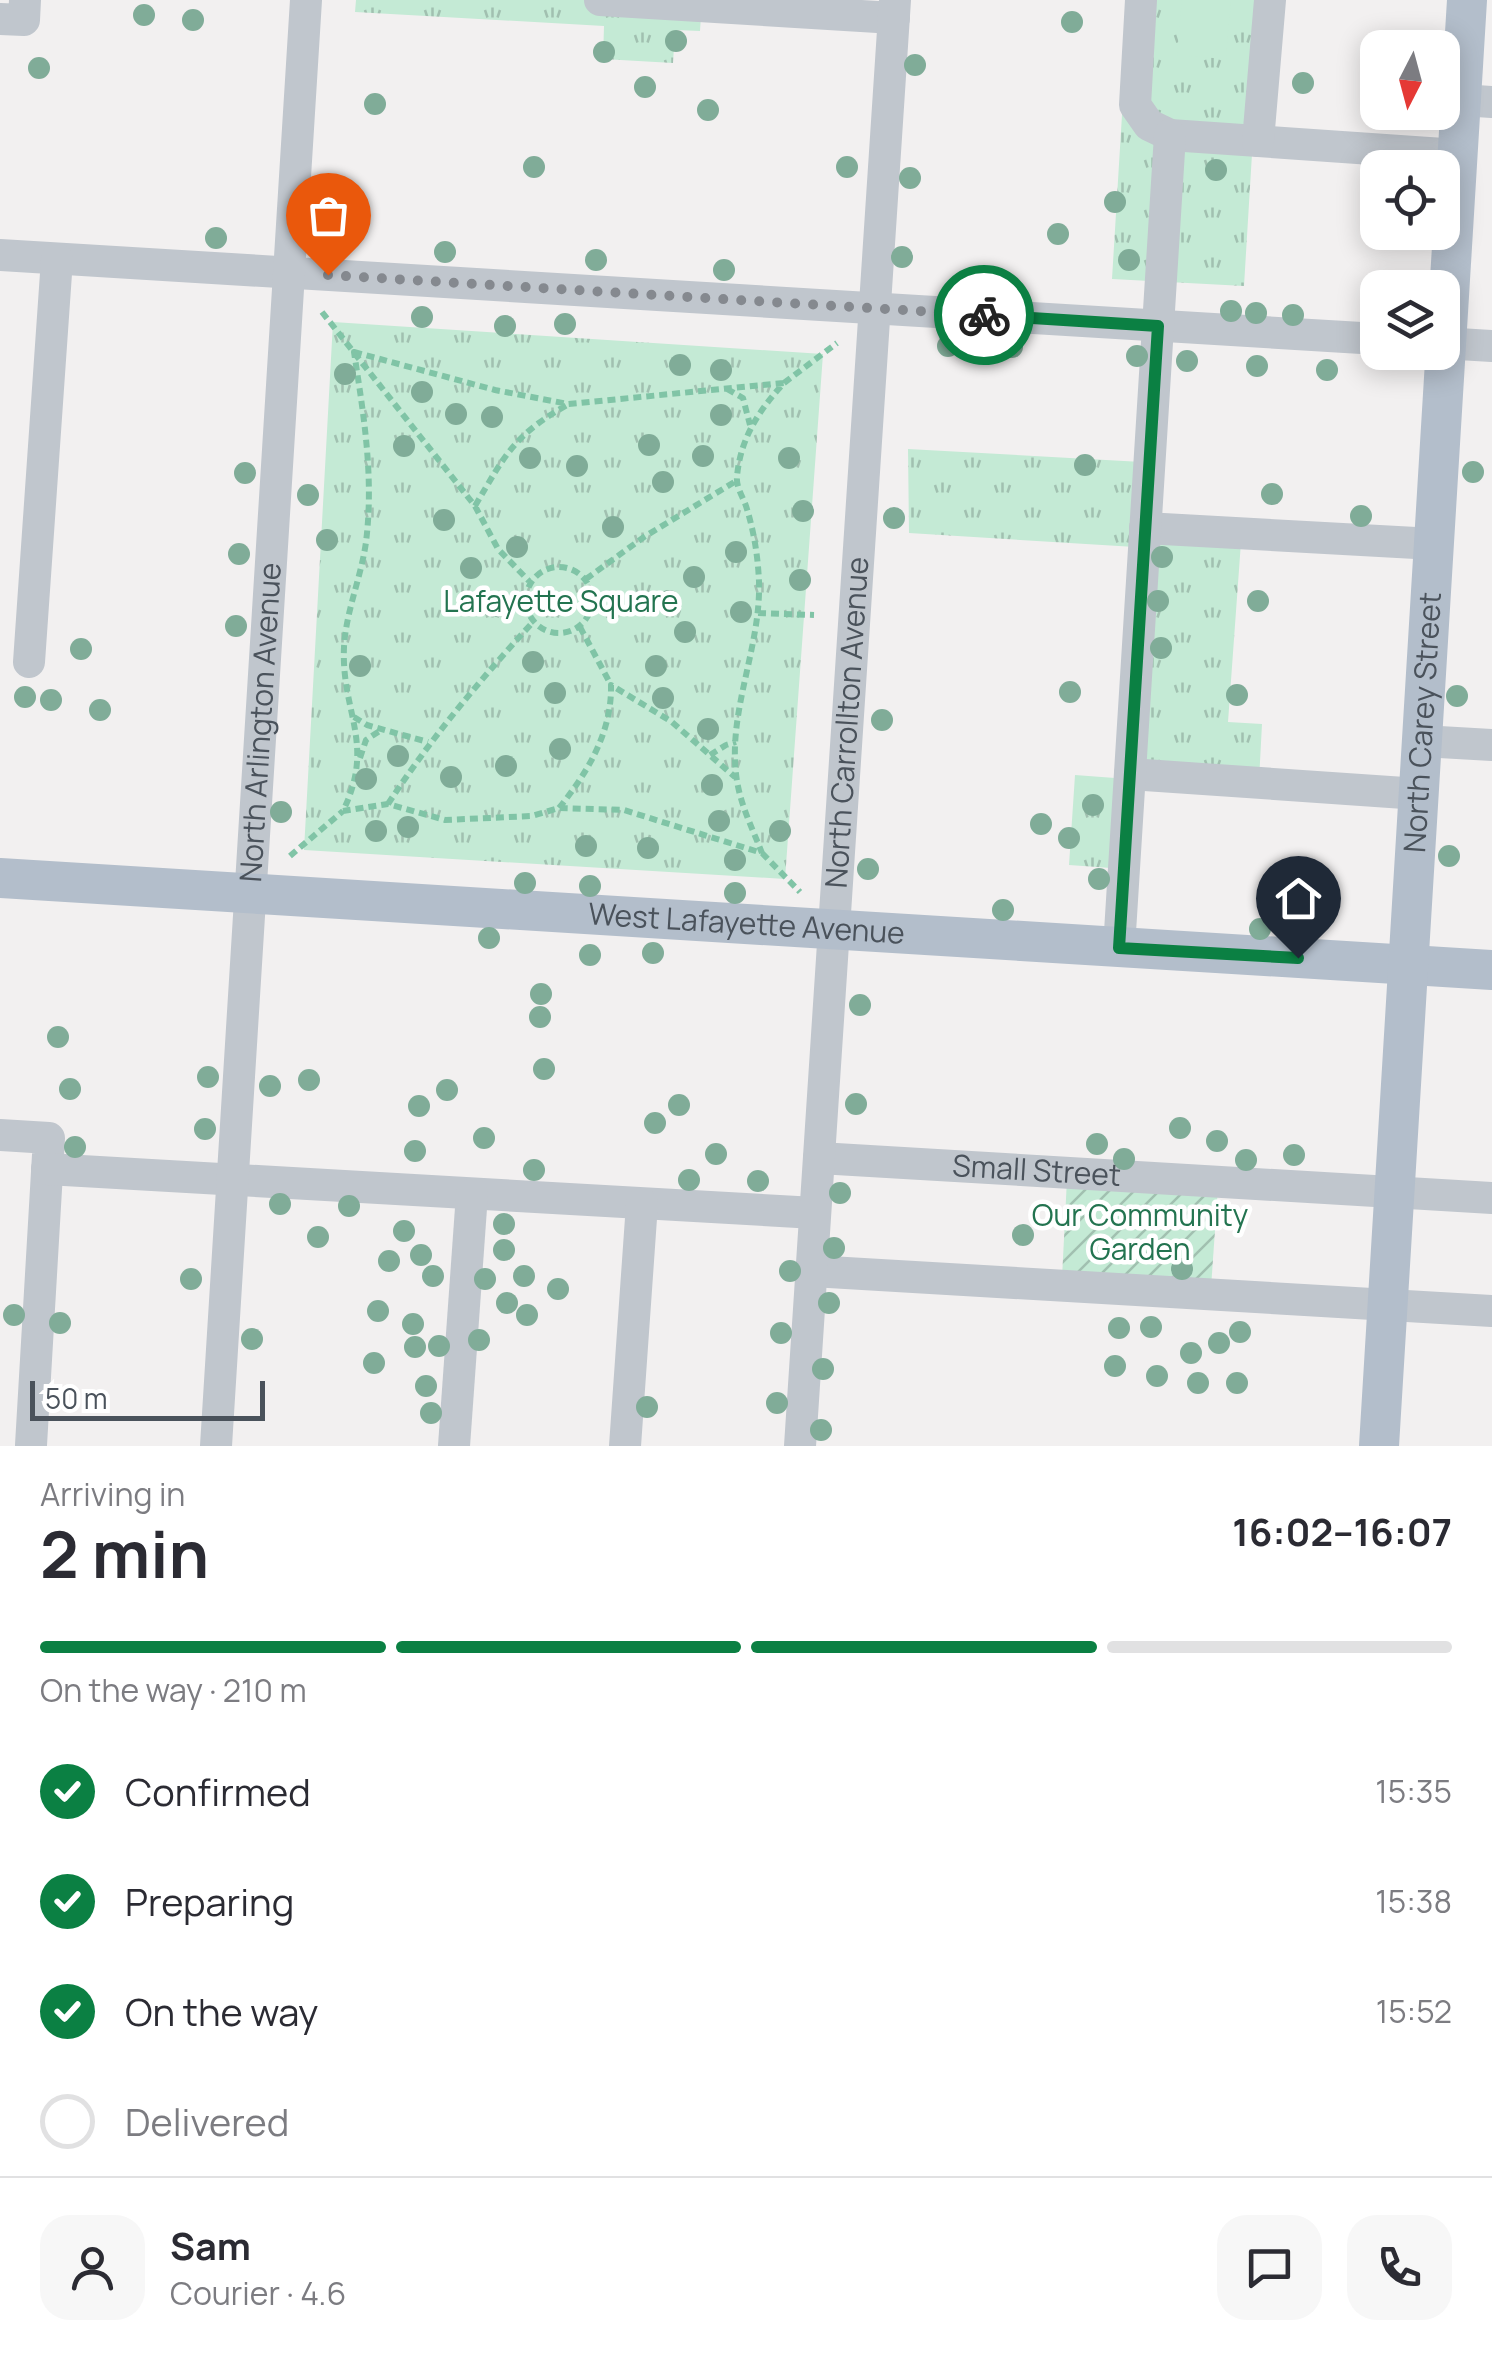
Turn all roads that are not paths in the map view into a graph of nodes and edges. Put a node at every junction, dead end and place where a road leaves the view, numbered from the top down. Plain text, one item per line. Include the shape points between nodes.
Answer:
1 (26, 0) edge
2 (306, 0) edge
3 (600, 0) edge
4 (1141, 0) edge
5 (1270, 0) edge
6 (1467, 0) edge
7 (687, 3) edge
8 (894, 9) edge
9 (0, 19) edge
10 (1476, 101) edge
11 (1170, 135) junction
12 (1258, 141) junction
13 (1387, 150) edge
14 (1460, 150) edge
15 (0, 255) edge
16 (57, 259) junction
17 (289, 273) junction
18 (876, 308) junction
19 (1158, 326) junction
20 (1360, 338) edge
21 (1460, 344) edge
22 (1492, 346) edge
23 (1443, 370) edge
24 (1145, 528) junction
25 (1434, 544) junction
26 (29, 662) dead end
27 (1422, 741) junction
28 (1492, 745) edge
29 (1130, 774) junction
30 (1419, 794) junction
31 (0, 878) edge
32 (250, 896) junction
33 (834, 930) junction
34 (1119, 948) junction
35 (1408, 965) junction
36 (1492, 970) edge
37 (0, 1135) edge
38 (819, 1158) junction
39 (47, 1169) junction
40 (233, 1180) junction
41 (1394, 1192) junction
42 (472, 1194) junction
43 (1492, 1198) edge
44 (642, 1204) junction
45 (816, 1214) junction
46 (812, 1272) junction
47 (1388, 1304) junction
48 (1492, 1311) edge
49 (0, 1444) edge
50 (31, 1446) edge
51 (40, 1446) edge
52 (216, 1446) edge
53 (454, 1446) edge
54 (625, 1446) edge
55 (800, 1446) edge
56 (1379, 1446) edge

1 - 9 street via 24,20
2 - 17 street, North Arlington Avenue
3 - 7 street
4 - 11 street via 1134,105 1149,125
5 - 12 street
6 - 10 main road, North Carey Street
7 - 8 street
8 - 18 street, North Carrollton Avenue
10 - 14 main road, North Carey Street
11 - 12 street
11 - 19 street
12 - 13 street
15 - 16 street
16 - 17 street
16 - 26 street
17 - 18 street
17 - 32 street, North Arlington Avenue
18 - 19 street
18 - 33 street, North Carrollton Avenue
19 - 20 street
19 - 24 street
21 - 22 street
23 - 25 main road, North Carey Street
24 - 25 street
24 - 29 street
25 - 27 main road, North Carey Street
27 - 28 street
27 - 30 main road, North Carey Street
29 - 30 street
29 - 34 street
30 - 35 main road, North Carey Street
31 - 32 main road, West Lafayette Avenue
32 - 33 main road, West Lafayette Avenue
32 - 40 street, North Arlington Avenue
33 - 34 main road, West Lafayette Avenue
33 - 38 street, North Carrollton Avenue
34 - 35 main road, West Lafayette Avenue
35 - 36 main road, West Lafayette Avenue
35 - 41 main road, North Carey Street
37 - 39 street via 49,1138
38 - 41 street, Small Street
38 - 45 street, North Carrollton Avenue
39 - 40 street
39 - 50 street
40 - 42 street
40 - 52 street, North Arlington Avenue
41 - 43 street, Small Street
41 - 47 main road, North Carey Street
42 - 44 street
42 - 53 street
44 - 45 street
44 - 54 street
45 - 46 street, North Carrollton Avenue
46 - 47 street
46 - 55 street, North Carrollton Avenue
47 - 48 street
47 - 56 main road, North Carey Street
49 - 50 street
50 - 51 street

